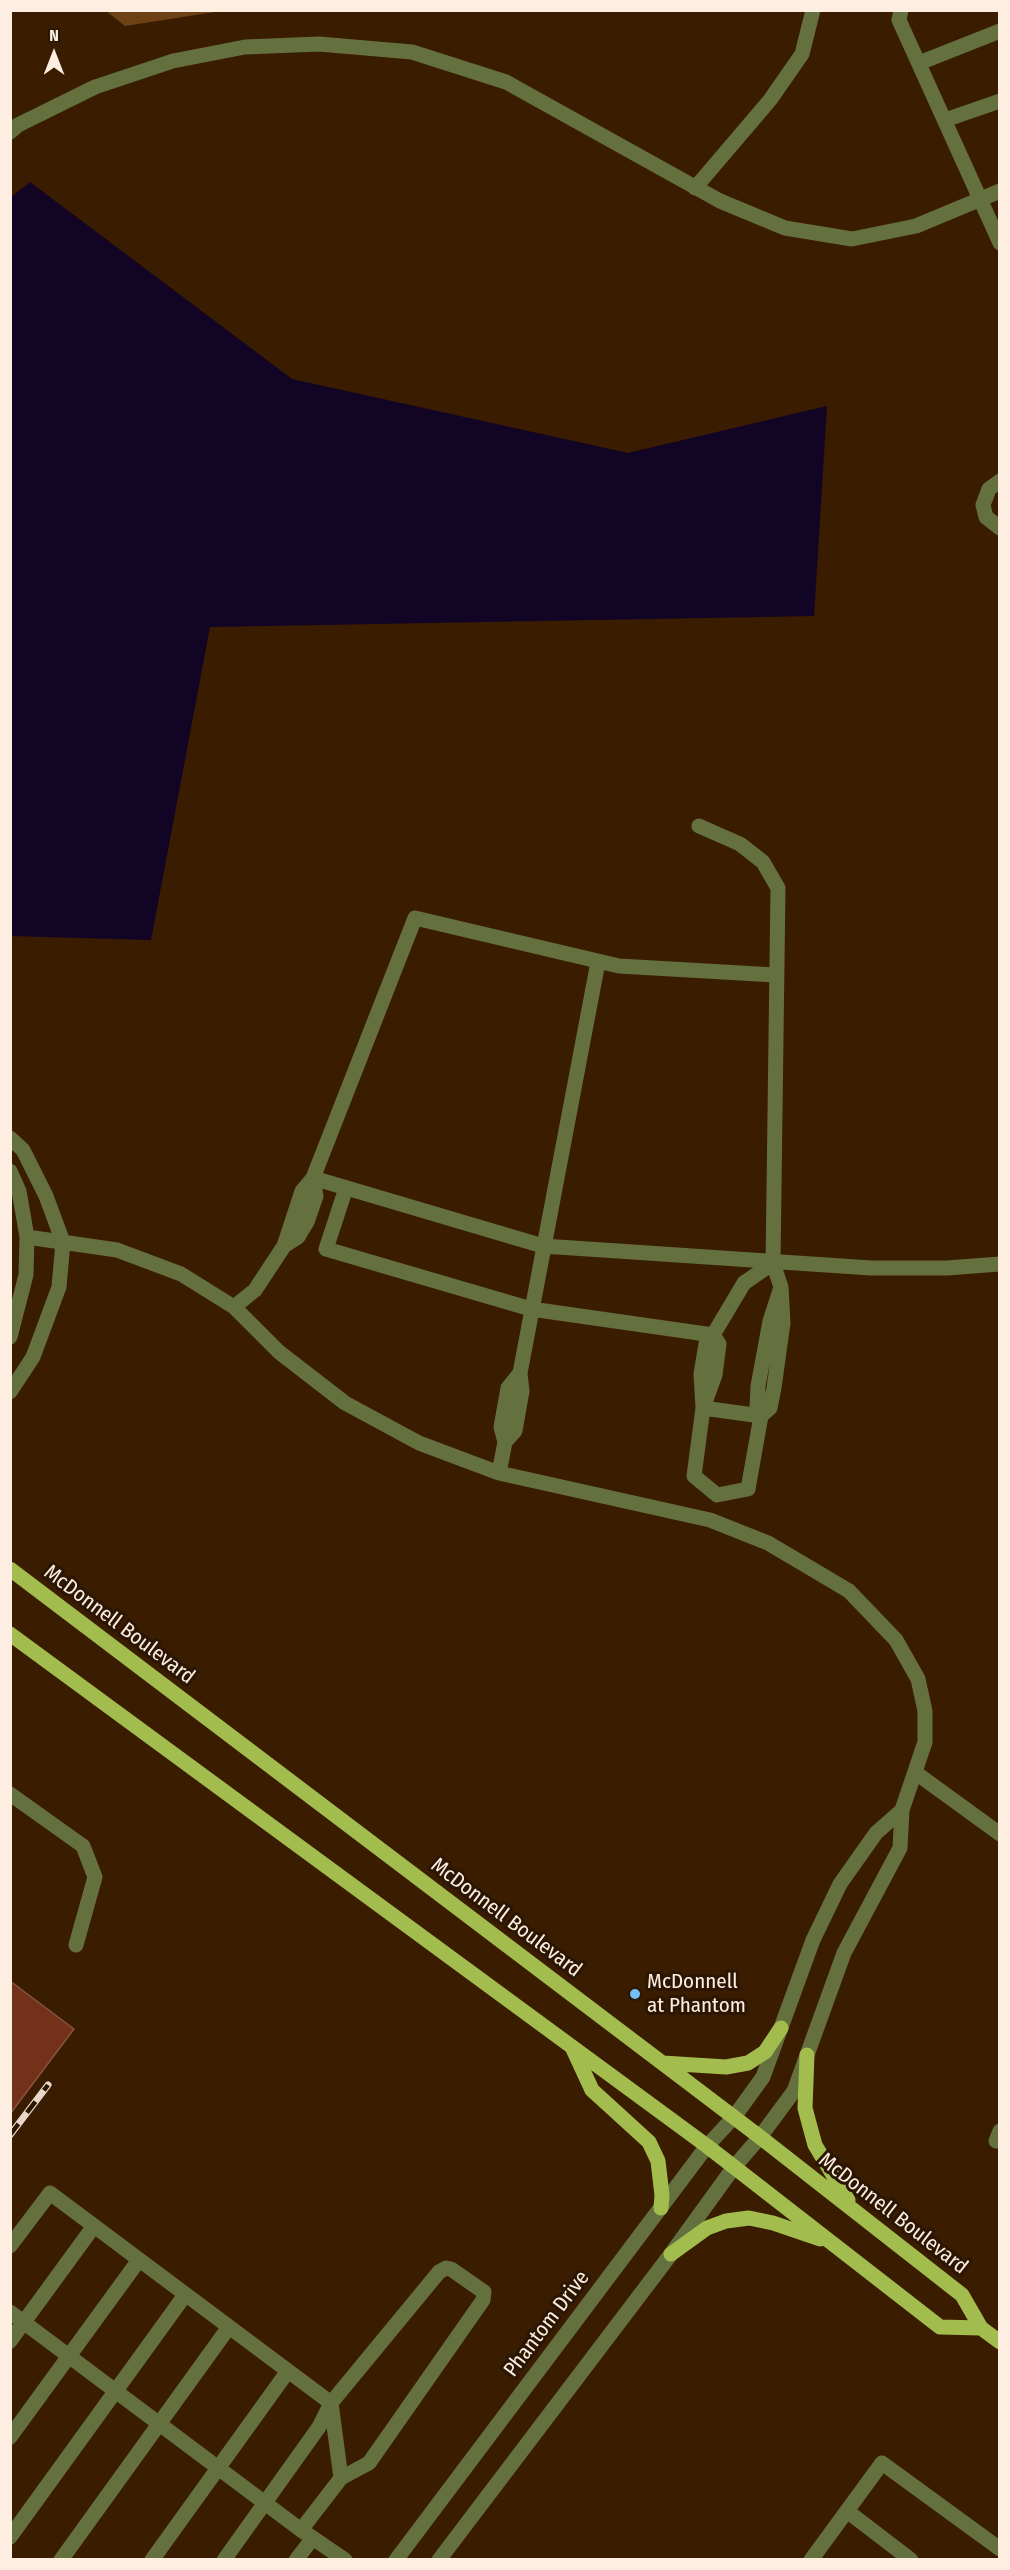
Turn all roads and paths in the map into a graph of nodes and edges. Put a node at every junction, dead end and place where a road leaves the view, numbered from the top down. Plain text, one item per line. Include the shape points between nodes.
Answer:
1 (813, 10) edge
2 (901, 10) edge
3 (999, 31) edge
4 (919, 63) junction
5 (999, 101) edge
6 (945, 120) junction
7 (10, 132) edge
8 (695, 188) junction
9 (999, 191) edge
10 (980, 199) junction
11 (999, 243) edge
12 (999, 481) edge
13 (999, 528) edge
14 (699, 826) dead end
15 (598, 962) junction
16 (775, 975) junction
17 (10, 1138) edge
18 (10, 1171) edge
19 (313, 1179) junction
20 (346, 1188) junction
21 (27, 1237) junction
22 (63, 1242) junction
23 (543, 1246) junction
24 (773, 1263) junction
25 (999, 1264) edge
26 (234, 1307) junction
27 (531, 1309) junction
28 (713, 1335) junction
29 (10, 1337) edge
30 (10, 1392) edge
31 (703, 1408) junction
32 (761, 1416) junction
33 (499, 1473) junction
34 (717, 1495) junction
35 (710, 1520) junction
36 (10, 1569) edge
37 (10, 1634) edge
38 (916, 1773) junction
39 (10, 1794) edge
40 (902, 1810) junction
41 (999, 1834) edge
42 (76, 1945) dead end
43 (781, 2028) junction
44 (572, 2047) junction
45 (807, 2055) junction
46 (662, 2063) junction
47 (734, 2117) junction
48 (760, 2137) junction
49 (707, 2146) junction
50 (734, 2167) junction
51 (661, 2208) junction
52 (854, 2211) junction
53 (94, 2226) junction
54 (832, 2243) junction
55 (10, 2246) edge
56 (671, 2254) junction
57 (139, 2260) junction
58 (186, 2295) junction
59 (10, 2312) edge
60 (25, 2322) junction
61 (229, 2328) junction
62 (981, 2328) junction
63 (10, 2341) edge
64 (999, 2342) edge
65 (69, 2356) junction
66 (288, 2371) junction
67 (117, 2392) junction
68 (331, 2403) junction
69 (159, 2424) junction
70 (10, 2436) edge
71 (219, 2468) junction
72 (341, 2478) junction
73 (265, 2503) junction
74 (847, 2511) junction
75 (307, 2534) junction
76 (10, 2537) edge
77 (999, 2549) edge
78 (61, 2559) edge
79 (152, 2559) edge
80 (224, 2559) edge
81 (296, 2559) edge
82 (345, 2559) edge
83 (396, 2559) edge
84 (439, 2559) edge
85 (811, 2559) edge
86 (911, 2559) edge

1 - 8 street via 802,54 770,100
2 - 4 street via 899,20
3 - 4 street
4 - 6 street
5 - 6 street
6 - 10 street
7 - 8 street via 95,87 173,61 245,47 319,44 412,52 506,82
8 - 10 street via 785,228 852,239 916,226
9 - 10 street
10 - 11 street
12 - 13 street via 989,489 983,505 986,517
14 - 16 street via 740,844 764,862 778,888
15 - 16 street
15 - 19 street via 415,918
15 - 23 street
16 - 24 street
17 - 22 street via 30,1162
18 - 21 street via 19,1191
19 - 20 street
19 - 26 street via 316,1196 298,1237 284,1245 255,1290
20 - 23 street
20 - 27 street via 326,1249
21 - 22 street
21 - 29 street via 26,1275
22 - 26 street via 117,1250 181,1274
22 - 30 street via 59,1287 33,1358
23 - 24 street
23 - 27 street
24 - 25 street via 947,1268
24 - 28 street via 744,1283
24 - 32 street via 781,1287 770,1321 758,1386 757,1407
26 - 33 street via 279,1352 345,1403 419,1443
27 - 28 street
27 - 33 street via 520,1373 508,1388
28 - 31 street via 706,1344 701,1374
31 - 32 street
31 - 34 street via 694,1476
32 - 34 street via 748,1489
33 - 35 street
34 - 35 street
35 - 38 street via 768,1543 849,1591 896,1640 918,1679 925,1711 925,1742
36 - 46 main road, McDonnell Boulevard
37 - 44 main road
38 - 40 street
38 - 41 street
39 - 42 street via 83,1846 95,1876
40 - 43 street, Phantom Drive via 876,1833 840,1884 813,1940
40 - 45 street via 900,1848 844,1953
43 - 46 main road via 765,2052 748,2063 726,2067
43 - 47 street, Phantom Drive via 763,2077
44 - 49 main road
44 - 51 main road via 592,2090 649,2142 658,2161
45 - 48 street via 794,2091
45 - 52 main road via 805,2108 815,2145
46 - 47 main road, McDonnell Boulevard
47 - 48 main road, McDonnell Boulevard
47 - 49 street, Phantom Drive
48 - 50 street
48 - 52 main road, McDonnell Boulevard
49 - 50 main road
49 - 51 street, Phantom Drive
50 - 54 main road
50 - 56 street
51 - 83 street, Phantom Drive
52 - 62 main road, McDonnell Boulevard via 962,2295
53 - 55 street via 50,2193
53 - 57 street
53 - 60 street
54 - 56 main road via 750,2218 707,2228
54 - 62 main road via 940,2327
56 - 84 street
57 - 58 street
57 - 65 street
58 - 61 street
58 - 67 street
59 - 60 street
60 - 63 street
60 - 65 street
61 - 66 street
61 - 69 street
62 - 64 main road
65 - 67 street
65 - 70 street
66 - 68 street
66 - 71 street
67 - 69 street
67 - 76 street
68 - 72 street
68 - 72 street via 442,2269 451,2269 484,2292 483,2300 369,2463
68 - 73 street via 319,2427
69 - 71 street
69 - 78 street
71 - 73 street
71 - 79 street
72 - 75 street
73 - 75 street
73 - 80 street
74 - 77 street via 882,2463
74 - 85 street
74 - 86 street
75 - 81 street
75 - 82 street

